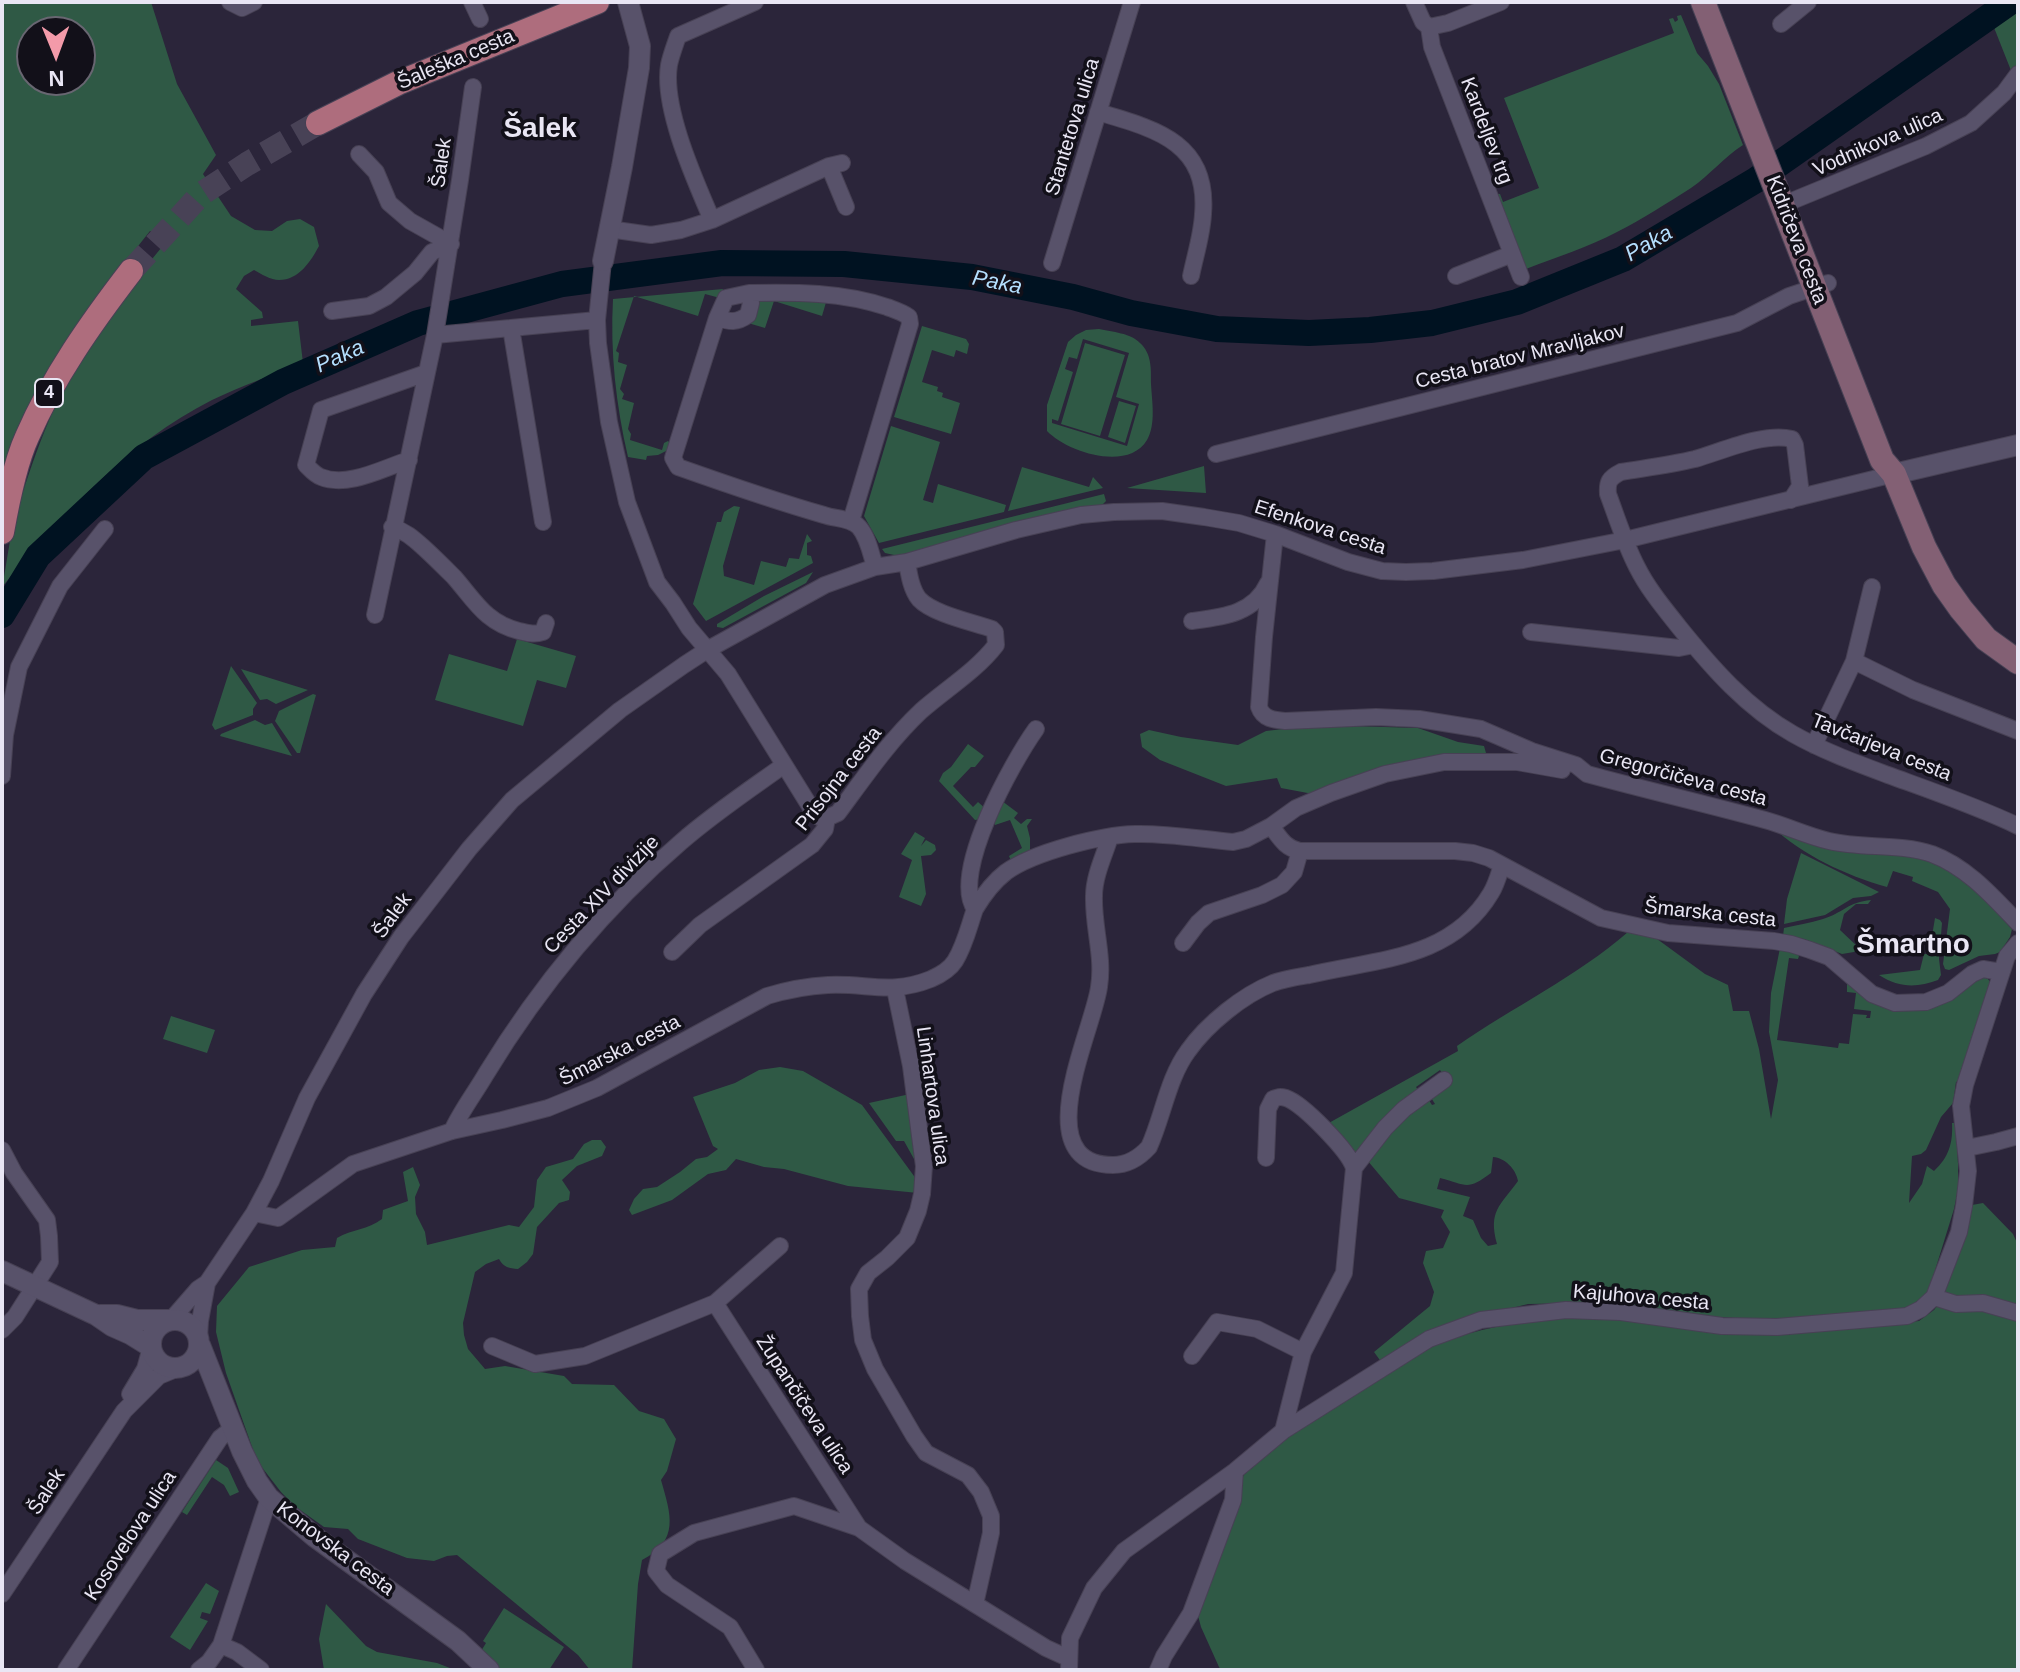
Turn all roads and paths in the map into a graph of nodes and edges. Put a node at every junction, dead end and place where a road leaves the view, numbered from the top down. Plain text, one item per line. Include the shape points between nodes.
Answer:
1 (230, 2) edge
2 (254, 2) edge
3 (472, 2) edge
4 (597, 2) edge
5 (628, 2) edge
6 (755, 2) edge
7 (1132, 2) edge
8 (1414, 2) edge
9 (1501, 2) edge
10 (1703, 2) edge
11 (1719, 2) edge
12 (1808, 2) edge
13 (480, 19) dead end
14 (1781, 24) dead end
15 (1429, 27) junction
16 (2018, 74) edge
17 (473, 87) dead end
18 (1098, 112) junction
19 (318, 123) tunnel mouth
20 (1768, 149) junction
21 (359, 154) dead end
22 (1789, 202) junction
23 (846, 207) dead end
24 (712, 220) junction
25 (609, 229) junction
26 (451, 244) junction
27 (1512, 254) junction
28 (603, 261) joint
29 (1052, 263) dead end
30 (131, 271) tunnel mouth
31 (1191, 276) dead end
32 (1456, 276) dead end
33 (1521, 277) dead end
34 (1822, 285) junction
35 (332, 311) dead end
36 (597, 320) junction
37 (437, 324) junction
38 (511, 328) junction
39 (426, 373) junction
40 (2018, 445) edge
41 (1216, 454) dead end
42 (409, 460) junction
43 (1894, 474) junction
44 (1791, 500) junction
45 (851, 521) junction
46 (543, 522) dead end
47 (392, 527) junction
48 (105, 529) dead end
49 (2, 532) edge
50 (1275, 534) junction
51 (1625, 540) junction
52 (907, 562) junction
53 (875, 567) junction
54 (1270, 579) junction
55 (1872, 587) dead end
56 (375, 615) dead end
57 (1192, 621) dead end
58 (546, 623) dead end
59 (1531, 632) dead end
60 (1694, 645) junction
61 (707, 650) junction
62 (1854, 661) junction
63 (2018, 662) edge
64 (1036, 729) dead end
65 (2018, 731) edge
66 (1814, 745) junction
67 (784, 765) junction
68 (1587, 774) junction
69 (2, 776) edge
70 (827, 818) junction
71 (1271, 826) junction
72 (2018, 826) edge
73 (1110, 837) junction
74 (1300, 851) junction
75 (1502, 865) junction
76 (975, 909) junction
77 (2018, 923) edge
78 (1183, 943) dead end
79 (2018, 943) edge
80 (672, 952) dead end
81 (2001, 972) junction
82 (895, 989) junction
83 (1444, 1080) dead end
84 (452, 1131) junction
85 (2018, 1136) edge
86 (1967, 1148) junction
87 (2, 1150) edge
88 (1266, 1158) dead end
89 (1354, 1168) junction
90 (254, 1213) junction
91 (780, 1246) dead end
92 (2, 1271) edge
93 (207, 1283) junction
94 (35, 1287) junction
95 (1934, 1297) junction
96 (715, 1303) junction
97 (2018, 1313) edge
98 (96, 1315) junction
99 (171, 1320) junction
100 (2, 1330) edge
101 (200, 1341) junction
102 (492, 1346) dead end
103 (151, 1347) junction
104 (1303, 1352) junction
105 (1192, 1356) dead end
106 (176, 1369) junction
107 (220, 1397) junction
108 (124, 1411) junction
109 (233, 1428) junction
110 (1283, 1431) junction
111 (1235, 1471) junction
112 (269, 1498) junction
113 (859, 1528) junction
114 (2, 1594) edge
115 (975, 1604) junction
116 (221, 1645) junction
117 (1069, 1664) edge
118 (66, 1670) edge
119 (199, 1670) edge
120 (261, 1670) edge
121 (489, 1670) edge
122 (756, 1670) edge
123 (1158, 1670) edge

1 - 2 street via 242,8
3 - 13 street
4 - 19 main road, Šaleška cesta via 398,83
5 - 25 street via 640,46 639,68
6 - 24 street via 678,36 669,66 669,99
7 - 18 street, Stantetova ulica
8 - 15 street, Kardeljev trg
9 - 15 street
10 - 20 main road, Kidričeva cesta
11 - 20 main road, Kidričeva cesta
12 - 14 street
15 - 27 street, Kardeljev trg via 1432,47
16 - 22 street, Vodnikova ulica via 1971,123
17 - 26 street, Šalek
18 - 29 street, Stantetova ulica
18 - 31 street via 1167,136 1195,164 1203,216
20 - 22 main road, Kidričeva cesta
21 - 26 street via 376,172 389,203
22 - 34 main road, Kidričeva cesta
23 - 24 street via 836,165
24 - 25 street via 651,235
25 - 28 street
26 - 35 street via 432,252 386,297 369,306
26 - 37 street, Šalek
27 - 32 street
27 - 33 street, Kardeljev trg
28 - 36 street
30 - 49 main road, 4 via 88,327 25,440
34 - 41 street, Cesta bratov Mravljakov via 1737,323
34 - 43 main road, Kidričeva cesta via 1878,451
36 - 38 street
36 - 61 street via 609,422 627,502 657,582
37 - 38 street
37 - 39 street, Šalek
38 - 46 street
39 - 42 street, Šalek
39 - 42 street via 321,410 306,465 318,476 338,480
40 - 43 street
42 - 47 street, Šalek
43 - 44 street, Efenkova cesta
43 - 63 main road, Kidričeva cesta via 1944,585 1986,639
44 - 51 street, Efenkova cesta
44 - 51 street, Tavčarjeva cesta via 1800,486 1795,445 1784,436 1621,472 1611,477 1608,494
45 - 45 street via 909,317 871,302 826,294 726,298 673,458 678,467
45 - 53 street via 860,527
47 - 56 street, Šalek
47 - 58 street via 433,556 493,620 535,635
48 - 69 street via 60,586 19,667
50 - 51 street, Efenkova cesta via 1348,562 1406,572 1523,560
50 - 52 street, Efenkova cesta via 1162,511 1114,512 1016,530
50 - 54 street, Gregorčičeva cesta
51 - 60 street, Tavčarjeva cesta via 1639,571
52 - 53 street, Efenkova cesta
52 - 70 street, Prisojna cesta via 918,598 992,629 996,645 894,739 838,813
53 - 61 street, Efenkova cesta via 825,585
54 - 57 street via 1259,598 1234,615
54 - 68 street, Gregorčičeva cesta via 1259,707 1264,716 1285,721 1419,719 1481,729
55 - 62 street
59 - 60 street via 1679,648
60 - 66 street, Tavčarjeva cesta via 1753,706
61 - 67 street via 728,674
61 - 90 street, Šalek via 620,710 512,800 469,849 364,994 307,1098
62 - 65 street
62 - 66 street
64 - 76 street, Šmarska cesta via 1007,774 975,852 969,901
66 - 72 street, Tavčarjeva cesta
67 - 70 street via 811,808
67 - 84 street, Cesta XIV divizije via 681,841 623,896 554,975
68 - 71 street, Šmarska cesta via 1517,762 1444,762 1385,774 1331,793
68 - 77 street, Gregorčičeva cesta via 1833,842 1932,854 1959,868
70 - 80 street, Prisojna cesta via 812,845 700,925
71 - 73 street, Šmarska cesta via 1233,842
71 - 74 street via 1282,842
73 - 75 street via 1095,882 1099,991 1068,1109 1072,1140 1080,1152 1103,1165 1133,1161 1143,1154 1188,1050 1249,995 1275,983 1421,951 1447,939 1492,892
73 - 76 street, Šmarska cesta via 1009,870
74 - 75 street, Šmarska cesta via 1455,851
74 - 78 street via 1294,872 1282,885 1209,913
75 - 81 street, Šmarska cesta via 1601,918 1668,933 1791,944 1829,957 1872,994 1895,1003 1926,1002 1983,969
76 - 82 street, Šmarska cesta via 954,963 940,975
79 - 81 street
81 - 86 street via 1965,1085 1961,1106
82 - 84 street, Šmarska cesta via 828,985 767,996 597,1088 548,1108
82 - 115 street, Linhartova ulica via 919,1122 922,1194 907,1238 868,1273 859,1289 863,1340 926,1453 968,1475 981,1492 991,1516 991,1533
83 - 89 street via 1404,1109
84 - 90 street, Šmarska cesta via 353,1164 278,1218
85 - 86 street
86 - 95 street via 1959,1232
87 - 94 street via 47,1220 50,1262
88 - 89 street via 1268,1109 1281,1097 1319,1123
89 - 104 street via 1344,1273
90 - 93 street, Šalek
91 - 96 street
92 - 94 street
93 - 99 street
93 - 101 street
94 - 98 street
94 - 100 street
95 - 97 street
95 - 110 street, Kajuhova cesta via 1907,1316 1777,1327 1566,1310 1481,1320 1429,1339
96 - 102 street via 585,1356 535,1364
96 - 113 street, Župančičeva ulica
98 - 99 street
98 - 103 street
99 - 101 street via 192,1326
99 - 103 street via 158,1327
101 - 106 street via 195,1359
101 - 107 street, Konovska cesta
103 - 106 street via 162,1365
103 - 108 street
104 - 105 street via 1257,1329 1217,1322
104 - 110 street
106 - 107 street
106 - 108 street via 159,1376
107 - 109 street, Konovska cesta
108 - 114 street, Šalek
109 - 112 street, Konovska cesta
109 - 118 street, Kosovelova ulica via 220,1438
110 - 111 street, Kajuhova cesta
111 - 117 street, Kajuhova cesta via 1124,1551 1094,1588 1070,1638
111 - 123 street via 1233,1500 1191,1613
112 - 116 street
112 - 121 street, Konovska cesta
113 - 115 street, Župančičeva ulica
113 - 122 street, Župančičeva ulica via 794,1506 694,1533 660,1554 656,1571 667,1585 730,1627
115 - 117 street
116 - 119 street
116 - 120 street

